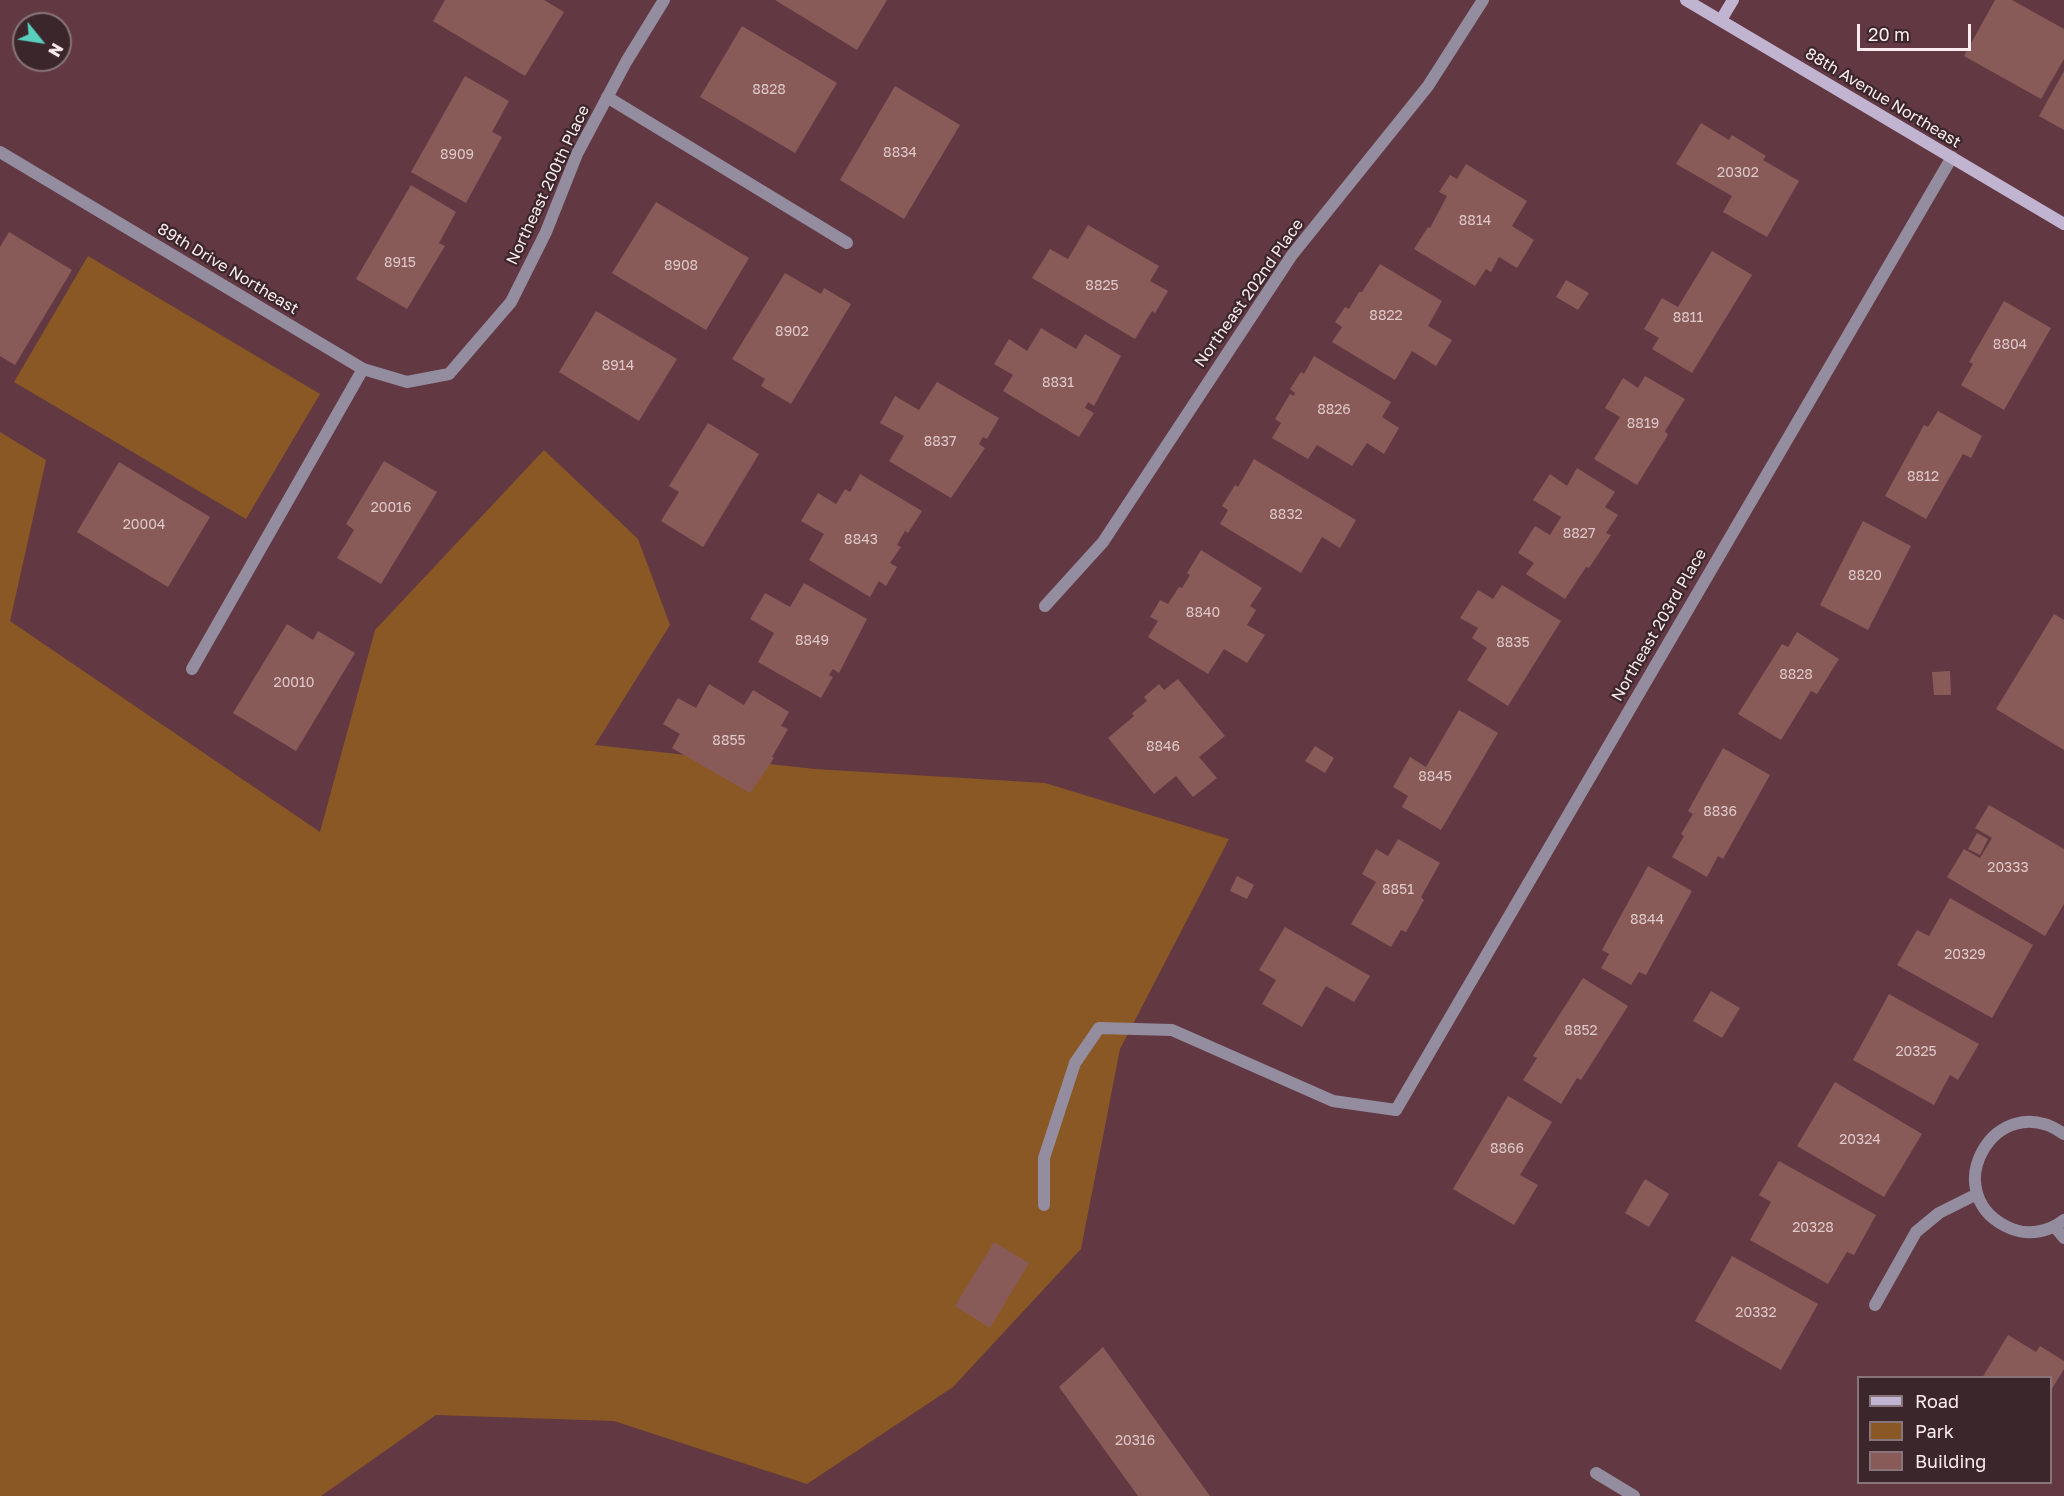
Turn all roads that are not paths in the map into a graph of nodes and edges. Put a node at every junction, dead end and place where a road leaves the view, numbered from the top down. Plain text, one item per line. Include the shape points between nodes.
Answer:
1 (664, 0) edge
2 (1483, 0) edge
3 (1686, 0) edge
4 (1733, 0) edge
5 (1721, 20) junction
6 (607, 97) junction
7 (0, 152) edge
8 (1952, 157) junction
9 (2064, 224) edge
10 (847, 243) dead end
11 (363, 369) junction
12 (449, 374) joint
13 (1045, 606) dead end
14 (192, 669) dead end
15 (2064, 1134) edge
16 (1977, 1194) junction
17 (1044, 1205) dead end
18 (2059, 1224) edge
19 (2064, 1238) edge
20 (1875, 1305) dead end
21 (1596, 1473) dead end
22 (1634, 1496) edge

1 - 6 street, Northeast 200th Place
2 - 13 street, Northeast 202nd Place via 1428,86 1292,255 1103,542
3 - 5 street, 88th Avenue Northeast
4 - 5 street
5 - 8 street, 88th Avenue Northeast
6 - 10 street
6 - 12 street, Northeast 200th Place via 511,302
7 - 11 street, 89th Drive Northeast
8 - 9 street, 88th Avenue Northeast
8 - 17 street, Northeast 203rd Place via 1396,1110 1333,1101 1172,1030 1099,1028 1075,1064 1044,1158
11 - 12 street, 89th Drive Northeast via 407,382
11 - 14 street
15 - 16 street via 2037,1122 2003,1129 1988,1141 1978,1157 1974,1176
16 - 18 street via 1986,1211 2000,1224 2017,1231 2036,1232
16 - 20 street via 1939,1213 1916,1232
18 - 19 street
21 - 22 street

